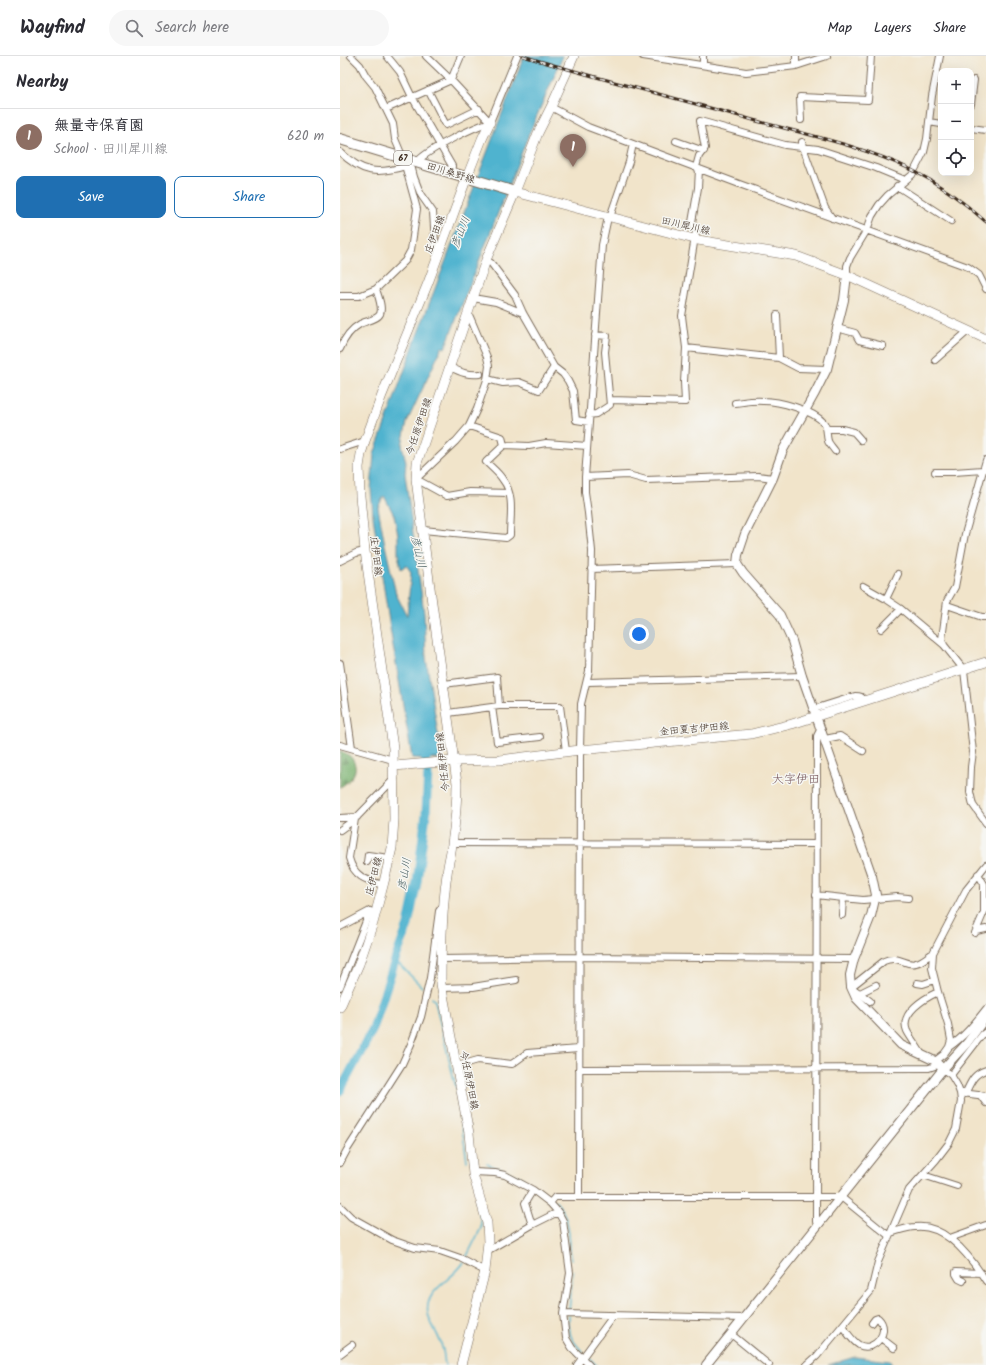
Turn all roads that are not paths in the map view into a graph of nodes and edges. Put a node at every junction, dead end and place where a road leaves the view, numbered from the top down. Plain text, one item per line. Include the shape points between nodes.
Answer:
1 (351, 56) edge
2 (387, 56) edge
3 (426, 56) edge
4 (461, 56) edge
5 (517, 56) edge
6 (574, 56) edge
7 (643, 56) edge
8 (703, 56) edge
9 (796, 56) edge
10 (827, 56) edge
11 (871, 56) edge
12 (940, 56) edge
13 (703, 65) junction
14 (796, 66) junction
15 (939, 68) edge
16 (451, 80) junction
17 (938, 85) edge
18 (428, 90) junction
19 (412, 97) junction
20 (551, 107) junction
21 (386, 108) junction
22 (479, 109) junction
23 (801, 120) dead end
24 (490, 122) junction
25 (929, 122) junction
26 (938, 124) edge
27 (974, 128) edge
28 (986, 130) edge
29 (340, 138) edge
30 (676, 141) dead end
31 (633, 144) junction
32 (803, 145) junction
33 (441, 146) junction
34 (704, 151) junction
35 (340, 152) edge
36 (404, 162) junction
37 (417, 162) junction
38 (698, 168) junction
39 (451, 172) junction
40 (467, 177) junction
41 (905, 180) junction
42 (897, 186) junction
43 (515, 192) junction
44 (609, 217) junction
45 (832, 218) junction
46 (951, 221) dead end
47 (867, 230) junction
48 (694, 239) junction
49 (439, 250) junction
50 (486, 260) junction
51 (847, 275) junction
52 (376, 289) junction
53 (986, 289) edge
54 (340, 296) edge
55 (473, 298) junction
56 (468, 313) junction
57 (523, 313) junction
58 (777, 315) dead end
59 (837, 328) junction
60 (968, 331) junction
61 (595, 335) junction
62 (986, 339) edge
63 (883, 346) dead end
64 (340, 348) edge
65 (686, 348) junction
66 (779, 358) junction
67 (935, 360) dead end
68 (450, 367) junction
69 (554, 367) junction
70 (827, 369) junction
71 (480, 374) dead end
72 (487, 379) junction
73 (610, 400) junction
74 (735, 403) dead end
75 (805, 411) junction
76 (589, 414) junction
77 (589, 422) junction
78 (469, 426) junction
79 (827, 429) junction
80 (365, 440) junction
81 (862, 440) dead end
82 (504, 445) junction
83 (587, 446) junction
84 (340, 448) edge
85 (836, 451) dead end
86 (986, 460) edge
87 (983, 470) junction
88 (935, 472) dead end
89 (585, 477) junction
90 (772, 478) junction
91 (416, 479) junction
92 (509, 493) junction
93 (423, 530) junction
94 (365, 551) junction
95 (340, 561) edge
96 (737, 564) junction
97 (591, 568) junction
98 (898, 574) dead end
99 (863, 586) dead end
100 (886, 599) junction
101 (947, 605) junction
102 (901, 609) junction
103 (986, 617) edge
104 (881, 629) dead end
105 (944, 645) junction
106 (986, 662) edge
107 (340, 663) edge
108 (964, 670) junction
109 (802, 676) junction
110 (588, 682) junction
111 (444, 684) junction
112 (499, 706) junction
113 (492, 707) junction
114 (448, 713) junction
115 (816, 713) junction
116 (822, 731) junction
117 (540, 737) dead end
118 (825, 740) junction
119 (340, 745) edge
120 (352, 748) junction
121 (580, 750) junction
122 (863, 750) dead end
123 (566, 751) junction
124 (454, 761) junction
125 (395, 764) junction
126 (394, 779) junction
127 (340, 818) edge
128 (356, 818) junction
129 (986, 823) edge
130 (340, 830) edge
131 (452, 843) junction
132 (580, 844) junction
133 (816, 844) junction
134 (389, 858) junction
135 (367, 862) dead end
136 (986, 865) edge
137 (978, 874) junction
138 (383, 885) junction
139 (816, 895) junction
140 (843, 898) junction
141 (908, 898) dead end
142 (875, 900) junction
143 (444, 904) junction
144 (373, 909) junction
145 (842, 915) dead end
146 (340, 926) edge
147 (986, 929) edge
148 (933, 953) junction
149 (579, 957) junction
150 (816, 958) junction
151 (441, 959) junction
152 (854, 959) junction
153 (516, 980) dead end
154 (935, 980) junction
155 (917, 983) dead end
156 (876, 985) dead end
157 (340, 987) edge
158 (851, 987) junction
159 (442, 988) junction
160 (938, 992) junction
161 (860, 993) junction
162 (870, 1001) dead end
163 (340, 1007) edge
164 (986, 1009) edge
165 (986, 1017) edge
166 (986, 1032) edge
167 (949, 1047) junction
168 (580, 1049) junction
169 (922, 1055) junction
170 (939, 1065) junction
171 (456, 1066) junction
172 (580, 1069) junction
173 (816, 1069) junction
174 (986, 1070) edge
175 (951, 1075) junction
176 (963, 1093) junction
177 (983, 1095) edge
178 (986, 1104) edge
179 (340, 1163) edge
180 (473, 1172) junction
181 (923, 1175) junction
182 (957, 1186) dead end
183 (532, 1190) junction
184 (579, 1197) junction
185 (816, 1197) junction
186 (841, 1197) junction
187 (551, 1203) junction
188 (340, 1206) edge
189 (558, 1212) junction
190 (819, 1224) junction
191 (532, 1225) junction
192 (986, 1225) edge
193 (890, 1234) junction
194 (950, 1238) junction
195 (487, 1251) junction
196 (485, 1271) junction
197 (981, 1273) junction
198 (963, 1281) dead end
199 (986, 1281) edge
200 (567, 1314) junction
201 (613, 1316) junction
202 (743, 1318) junction
203 (872, 1322) dead end
204 (842, 1326) junction
205 (730, 1334) junction
206 (881, 1338) junction
207 (352, 1345) dead end
208 (894, 1348) dead end
209 (340, 1354) edge
210 (584, 1356) junction
211 (461, 1365) edge
212 (577, 1365) edge
213 (589, 1365) edge
214 (706, 1365) edge
215 (769, 1365) edge
216 (807, 1365) edge

1 - 21 street via 375,87
2 - 19 street via 400,72
3 - 16 street
4 - 16 street
5 - 24 street
6 - 20 main road
7 - 13 street
8 - 13 street
9 - 14 street
10 - 14 street
11 - 23 street via 868,100 800,97
12 - 15 street
13 - 14 street via 746,72
16 - 18 street
16 - 22 street
17 - 25 street
18 - 19 street
18 - 22 street via 446,125
19 - 21 street
19 - 33 street
20 - 31 street via 588,126
20 - 43 main road
21 - 36 street via 393,124 394,139
22 - 24 street
24 - 33 street
24 - 40 main road, 庄伊田線
25 - 26 street
25 - 41 street via 924,152 912,175
27 - 28 street
29 - 36 main road, 田川桑野線 / 67
30 - 34 street
31 - 38 street
31 - 44 street
32 - 34 street via 785,145 700,121
32 - 41 street
32 - 45 street via 824,208
33 - 37 street via 422,156
33 - 39 street via 452,166
34 - 38 street via 699,156
35 - 36 street via 350,162 378,172 395,170
36 - 37 main road, 田川桑野線 / 67
36 - 49 street via 412,169 421,195 433,212 435,243
36 - 52 street via 417,209 411,250 405,260
37 - 39 main road, 田川桑野線 / 67
38 - 45 street
38 - 48 street via 698,188 692,222 696,231
39 - 40 main road, 田川桑野線 / 67
40 - 43 main road, 田川桑野線 / 67
40 - 49 main road, 庄伊田線
41 - 42 street
42 - 46 street
42 - 47 street via 878,204
43 - 44 main road, 田川犀川線
43 - 50 main road, 今任原伊田線
44 - 48 main road, 田川犀川線
44 - 61 street via 602,245
45 - 47 street
47 - 51 street via 850,258
47 - 53 street via 968,267 979,274
48 - 51 main road, 田川犀川線 via 796,256
48 - 65 street via 682,316
49 - 80 main road, 庄伊田線
50 - 55 main road, 今任原伊田線
50 - 57 street via 515,295
51 - 59 street
51 - 60 main road, 田川犀川線
52 - 54 street via 359,296
52 - 64 street via 381,308 380,315 358,325
55 - 56 main road, 今任原伊田線
55 - 57 street via 496,302
56 - 68 main road, 今任原伊田線
56 - 72 street via 487,358
57 - 69 street
58 - 66 street
59 - 63 street via 855,333 859,340
59 - 70 street
60 - 62 main road, 田川犀川線
60 - 67 street
61 - 73 street via 607,336 605,352
61 - 76 street
65 - 66 street
65 - 73 street via 685,402
66 - 70 street via 798,368
68 - 71 street via 470,375
68 - 91 main road, 今任原伊田線 via 421,447
69 - 72 street via 539,390 519,382 503,383
69 - 77 street via 563,374 573,391 575,418
70 - 75 street
72 - 78 street
73 - 76 street via 607,408 596,414
74 - 75 street via 762,400 794,406
75 - 79 street via 820,419
75 - 90 street via 783,450
76 - 77 street
77 - 83 street
78 - 82 street via 502,437
78 - 91 street
79 - 81 street via 854,432
79 - 85 street via 828,442
80 - 84 street
80 - 94 main road, 庄伊田線 via 359,467
82 - 83 street via 529,446 546,443
82 - 92 street via 486,462 504,480
83 - 89 street
86 - 87 street
87 - 88 street
87 - 101 street via 954,588
89 - 90 street via 628,474 646,480 758,476
89 - 97 street via 584,492 592,551
90 - 96 street via 745,534
91 - 92 street via 447,496 470,492
91 - 93 main road, 今任原伊田線
92 - 93 street via 512,518 510,535 506,538
93 - 111 main road, 今任原伊田線
94 - 95 street
94 - 125 main road, 庄伊田線
96 - 97 street
96 - 109 street via 780,615 792,641
97 - 110 street
98 - 100 street
99 - 100 street
100 - 102 street
101 - 103 street
101 - 105 street via 942,639
102 - 104 street
102 - 105 street
105 - 108 street
106 - 108 main road, 金田夏吉伊田線
107 - 120 street
108 - 115 main road, 金田夏吉伊田線
108 - 129 street via 973,752 970,792 974,805
109 - 110 street
109 - 115 street
110 - 121 street via 581,704
111 - 112 street via 498,677
111 - 114 main road, 今任原伊田線
112 - 113 street
112 - 123 street via 560,706
113 - 114 street
113 - 117 street via 497,742
114 - 124 main road, 今任原伊田線
115 - 116 street
115 - 121 main road, 金田夏吉伊田線 via 792,724 751,734
116 - 118 street
116 - 133 street via 818,732 817,736
118 - 122 street via 840,736
118 - 142 street via 872,876
119 - 120 street
120 - 125 street
121 - 123 main road, 金田夏吉伊田線
121 - 132 street
123 - 124 main road, 金田夏吉伊田線 via 500,760
124 - 125 main road, 金田夏吉伊田線
124 - 131 main road, 今任原伊田線 via 457,797
125 - 126 main road, 庄伊田線
126 - 128 street
126 - 134 main road, 庄伊田線 via 394,819
127 - 128 street
128 - 130 street
128 - 138 street via 349,858 351,864 364,879
131 - 132 street
131 - 143 main road, 今任原伊田線
132 - 133 street
132 - 149 street
133 - 139 street
134 - 135 street via 368,855
134 - 138 main road, 庄伊田線
136 - 137 street
137 - 147 street via 984,884 984,912 976,932
137 - 148 street via 966,890
138 - 144 main road, 庄伊田線
139 - 140 street
139 - 150 street
140 - 142 street
140 - 145 street
141 - 142 street
142 - 152 street
143 - 151 main road, 今任原伊田線
143 - 179 street via 439,911 422,1017 412,1044
144 - 146 street
144 - 157 street
144 - 163 main road, 庄伊田線 via 359,964
148 - 154 street via 932,968
148 - 158 street via 916,964 895,958 884,961
149 - 150 street
149 - 151 street
149 - 168 street
150 - 152 street
150 - 173 street
151 - 159 main road, 今任原伊田線
152 - 158 street via 850,975
153 - 159 street via 473,987
154 - 155 street
154 - 160 street
156 - 161 street
158 - 161 street
158 - 169 street via 856,998 901,1045
159 - 171 main road, 今任原伊田線
160 - 167 street via 950,1032
160 - 169 street via 915,1006 906,1022 907,1032
161 - 162 street
164 - 167 street via 970,1029
165 - 170 street via 967,1043
166 - 175 street
167 - 170 street
168 - 171 street via 527,1054 512,1064 478,1060
168 - 172 street
169 - 170 street
170 - 173 street via 928,1068
170 - 175 street
170 - 186 street
171 - 180 main road, 今任原伊田線 via 469,1133
172 - 173 street
172 - 184 street
173 - 185 street
174 - 176 street via 973,1077
175 - 176 street
176 - 177 street
176 - 181 street via 956,1129 949,1143
177 - 178 street
180 - 183 street via 506,1175
180 - 195 main road, 今任原伊田線 via 486,1223
181 - 182 street
181 - 193 street via 909,1190
183 - 187 street
183 - 191 street via 525,1203
184 - 185 street
184 - 187 street via 556,1196
185 - 186 street
185 - 190 street via 816,1222
186 - 190 street
186 - 193 street
187 - 189 street
188 - 196 street via 351,1217 392,1240 415,1248 440,1251
189 - 191 street
189 - 200 street via 563,1220 570,1273
190 - 202 street
191 - 195 street
192 - 194 street
193 - 194 street via 914,1226 932,1229
193 - 204 street via 878,1262 871,1291
194 - 197 street
195 - 196 main road, 今任原伊田線
196 - 211 main road, 今任原伊田線
197 - 198 street via 956,1272
197 - 199 street
200 - 201 street
200 - 210 street via 566,1338 572,1348
201 - 202 street
201 - 210 street
202 - 205 street
203 - 206 street via 878,1318 882,1322
204 - 206 street via 860,1346 866,1347
204 - 216 street
205 - 214 street
205 - 215 street
206 - 208 street
207 - 209 street
210 - 212 street
210 - 213 street

